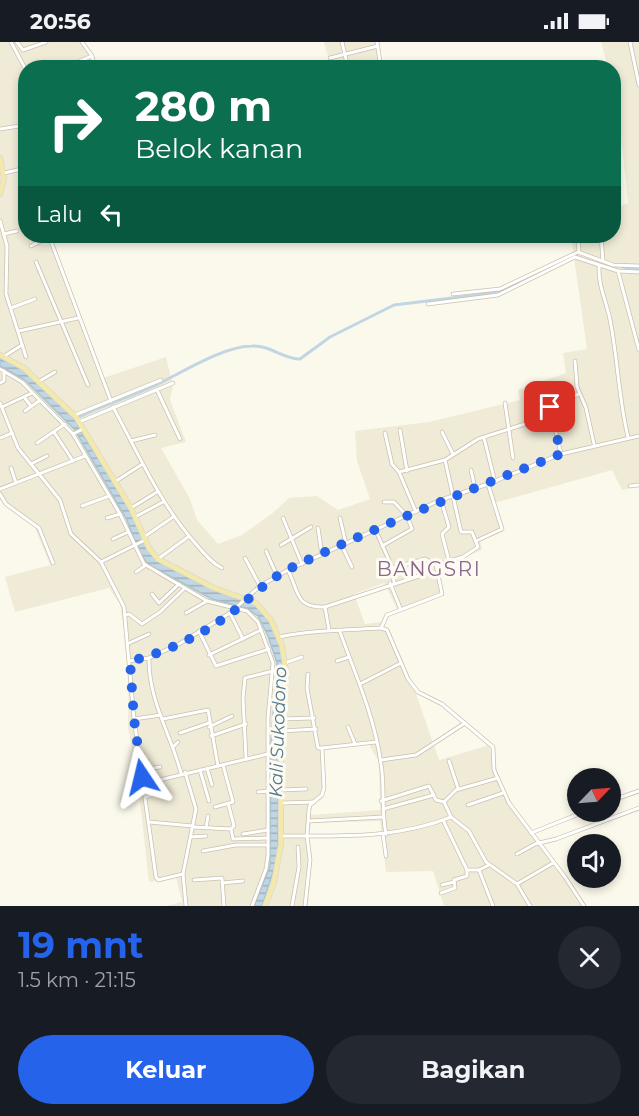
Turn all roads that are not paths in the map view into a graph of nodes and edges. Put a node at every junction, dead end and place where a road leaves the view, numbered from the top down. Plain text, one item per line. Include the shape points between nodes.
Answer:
1 (10, 42) edge
2 (17, 42) edge
3 (46, 42) edge
4 (82, 42) edge
5 (342, 42) edge
6 (630, 42) edge
7 (377, 44) edge
8 (345, 54) junction
9 (92, 56) junction
10 (330, 58) dead end
11 (639, 58) edge
12 (634, 59) junction
13 (20, 60) edge
14 (82, 60) edge
15 (93, 60) edge
16 (346, 60) edge
17 (380, 60) edge
18 (638, 75) edge
19 (639, 85) edge
20 (18, 126) edge
21 (0, 129) edge
22 (0, 158) edge
23 (18, 170) edge
24 (4, 173) junction
25 (0, 194) edge
26 (0, 222) edge
27 (16, 231) dead end
28 (4, 234) junction
29 (36, 243) edge
30 (51, 243) edge
31 (578, 243) edge
32 (602, 243) edge
33 (31, 246) dead end
34 (579, 252) junction
35 (36, 262) dead end
36 (603, 262) junction
37 (599, 266) junction
38 (639, 266) edge
39 (618, 268) junction
40 (639, 272) edge
41 (453, 294) dead end
42 (35, 299) dead end
43 (428, 304) dead end
44 (11, 308) junction
45 (78, 318) junction
46 (62, 323) junction
47 (19, 331) junction
48 (22, 345) junction
49 (639, 350) edge
50 (1, 356) edge
51 (27, 357) dead end
52 (575, 361) dead end
53 (2, 370) edge
54 (55, 372) dead end
55 (161, 380) dead end
56 (38, 382) junction
57 (0, 383) edge
58 (173, 383) dead end
59 (88, 385) dead end
60 (157, 390) junction
61 (32, 393) junction
62 (579, 394) junction
63 (24, 396) junction
64 (39, 401) junction
65 (111, 401) junction
66 (505, 403) dead end
67 (1, 405) edge
68 (31, 406) junction
69 (550, 407) junction
70 (113, 408) junction
71 (25, 411) dead end
72 (77, 419) junction
73 (65, 424) junction
74 (82, 429) junction
75 (400, 430) dead end
76 (510, 430) junction
77 (54, 432) junction
78 (442, 432) dead end
79 (13, 433) junction
80 (74, 433) junction
81 (385, 433) dead end
82 (155, 435) dead end
83 (639, 436) edge
84 (628, 437) junction
85 (0, 438) edge
86 (484, 438) junction
87 (180, 439) dead end
88 (131, 441) junction
89 (37, 443) dead end
90 (594, 444) junction
91 (453, 454) junction
92 (561, 454) junction
93 (47, 456) dead end
94 (86, 456) junction
95 (513, 459) dead end
96 (445, 460) junction
97 (74, 462) junction
98 (31, 464) junction
99 (141, 465) junction
100 (11, 468) dead end
101 (471, 470) dead end
102 (407, 471) junction
103 (399, 472) junction
104 (39, 475) junction
105 (116, 481) junction
106 (494, 481) junction
107 (16, 483) junction
108 (489, 484) junction
109 (639, 485) edge
110 (630, 486) dead end
111 (475, 488) junction
112 (0, 489) edge
113 (157, 492) junction
114 (0, 494) edge
115 (455, 495) junction
116 (109, 496) junction
117 (441, 500) junction
118 (163, 502) junction
119 (384, 502) dead end
120 (82, 506) dead end
121 (131, 508) junction
122 (416, 512) junction
123 (120, 514) junction
124 (407, 516) junction
125 (135, 517) junction
126 (174, 517) junction
127 (107, 518) dead end
128 (283, 518) dead end
129 (340, 518) dead end
130 (311, 527) dead end
131 (318, 528) dead end
132 (376, 530) junction
133 (128, 532) junction
134 (291, 536) junction
135 (189, 537) junction
136 (112, 539) dead end
137 (144, 539) junction
138 (476, 541) junction
139 (134, 544) junction
140 (281, 545) dead end
141 (344, 545) junction
142 (382, 546) junction
143 (267, 551) dead end
144 (322, 555) junction
145 (245, 558) dead end
146 (158, 559) junction
147 (449, 561) junction
148 (101, 562) junction
149 (53, 563) dead end
150 (302, 564) junction
151 (146, 565) junction
152 (436, 565) junction
153 (352, 567) dead end
154 (222, 568) dead end
155 (392, 568) junction
156 (288, 570) junction
157 (136, 572) dead end
158 (422, 575) dead end
159 (277, 576) junction
160 (392, 583) junction
161 (179, 584) junction
162 (260, 586) junction
163 (185, 588) junction
164 (152, 594) dead end
165 (246, 599) junction
166 (207, 601) junction
167 (325, 607) junction
168 (238, 608) junction
169 (401, 610) junction
170 (186, 613) dead end
171 (230, 613) junction
172 (125, 615) junction
173 (381, 628) junction
174 (261, 630) junction
175 (329, 630) junction
176 (199, 631) junction
177 (340, 632) junction
178 (149, 634) dead end
179 (278, 638) junction
180 (243, 639) junction
181 (127, 644) junction
182 (269, 649) junction
183 (209, 655) junction
184 (302, 657) dead end
185 (349, 657) junction
186 (149, 658) junction
187 (130, 661) junction
188 (337, 661) dead end
189 (285, 663) junction
190 (401, 663) junction
191 (273, 671) junction
192 (308, 674) dead end
193 (360, 684) junction
194 (232, 716) dead end
195 (162, 717) junction
196 (314, 718) junction
197 (134, 719) junction
198 (281, 719) junction
199 (465, 723) junction
200 (246, 724) junction
201 (209, 725) junction
202 (348, 727) dead end
203 (316, 729) junction
204 (282, 731) junction
205 (180, 733) dead end
206 (211, 736) junction
207 (178, 742) dead end
208 (376, 742) junction
209 (356, 745) junction
210 (174, 746) junction
211 (322, 748) junction
212 (268, 754) junction
213 (246, 758) junction
214 (381, 760) junction
215 (449, 761) dead end
216 (223, 765) junction
217 (218, 766) junction
218 (160, 767) dead end
219 (207, 768) junction
220 (141, 770) junction
221 (200, 770) junction
222 (183, 773) junction
223 (498, 778) junction
224 (156, 780) junction
225 (143, 784) junction
226 (212, 785) dead end
227 (306, 789) dead end
228 (458, 789) junction
229 (282, 790) junction
230 (639, 790) edge
231 (269, 791) junction
232 (258, 792) dead end
233 (504, 793) junction
234 (434, 795) junction
235 (146, 797) junction
236 (621, 797) edge
237 (209, 801) dead end
238 (316, 801) junction
239 (381, 801) junction
240 (444, 802) junction
241 (228, 803) junction
242 (282, 803) junction
243 (468, 806) dead end
244 (215, 807) dead end
245 (639, 808) edge
246 (383, 809) junction
247 (208, 816) dead end
248 (383, 817) junction
249 (452, 817) junction
250 (567, 818) edge
251 (443, 820) junction
252 (309, 821) junction
253 (149, 822) junction
254 (193, 826) junction
255 (206, 828) junction
256 (231, 829) junction
257 (268, 830) junction
258 (531, 832) junction
259 (243, 834) dead end
260 (385, 834) junction
261 (206, 836) dead end
262 (281, 836) junction
263 (307, 836) junction
264 (191, 837) junction
265 (268, 838) junction
266 (539, 843) junction
267 (268, 845) junction
268 (298, 847) dead end
269 (202, 851) dead end
270 (517, 854) dead end
271 (386, 856) dead end
272 (553, 863) junction
273 (489, 865) junction
274 (467, 870) junction
275 (479, 870) junction
276 (183, 874) junction
277 (194, 880) dead end
278 (243, 881) dead end
279 (454, 882) junction
280 (222, 883) junction
281 (517, 884) junction
282 (442, 885) dead end
283 (441, 893) dead end
284 (186, 906) edge
285 (224, 906) edge
286 (252, 906) edge
287 (265, 906) edge
288 (292, 906) edge
289 (305, 906) edge
290 (493, 906) edge
291 (530, 906) edge
292 (584, 906) edge

1 - 13 street
2 - 3 street via 23,50
4 - 9 street
5 - 8 street
6 - 12 street
7 - 8 street
7 - 17 street
8 - 10 street
8 - 16 street
9 - 14 street
9 - 15 street
11 - 12 street
12 - 18 street
18 - 19 street
20 - 21 street
22 - 24 main road
23 - 24 street
24 - 25 main road
26 - 28 street
27 - 28 street
28 - 44 street via 8,251 6,294
29 - 33 street
30 - 45 street
31 - 34 street
32 - 36 street
34 - 36 street
34 - 41 street via 500,288
35 - 46 street
36 - 39 street
37 - 39 street
37 - 43 street via 574,257 498,295
37 - 84 street via 598,280 611,323
38 - 39 street
39 - 40 street
39 - 49 street
42 - 44 street
44 - 47 street
45 - 46 street
45 - 65 street
46 - 47 street
46 - 59 street
47 - 48 street
48 - 50 street
48 - 51 street
50 - 56 main road via 24,368
52 - 62 street
53 - 57 street via 4,381
53 - 61 street
54 - 56 street
55 - 65 street
56 - 72 main road
58 - 60 street
60 - 70 street
60 - 87 street
61 - 63 street
61 - 64 street
62 - 69 street
62 - 90 street via 583,396
63 - 67 street
63 - 68 street
64 - 68 street
64 - 73 street
65 - 72 street
66 - 76 street
67 - 79 street
68 - 71 street
69 - 76 street via 534,412 534,421
69 - 92 street
70 - 72 street
70 - 88 street
72 - 74 main road
73 - 77 street
73 - 80 street
74 - 80 street
74 - 105 main road
75 - 102 street
76 - 86 street
76 - 95 street
77 - 89 street
77 - 97 street
78 - 91 street
79 - 85 street
79 - 98 street via 18,448
80 - 94 street
81 - 103 street via 392,464
82 - 88 street
83 - 84 street
84 - 90 street
86 - 91 street
86 - 106 street
88 - 99 street
90 - 92 street
91 - 96 street
92 - 106 street
93 - 98 street
94 - 97 street
94 - 116 street
96 - 102 street
96 - 115 street
97 - 104 street
98 - 104 street
99 - 105 street
99 - 113 street
100 - 107 street
101 - 111 street
102 - 103 street
103 - 122 street
104 - 107 street
104 - 148 street via 64,509 71,534
105 - 121 main road
106 - 108 street
107 - 112 street
108 - 111 street
108 - 138 street via 502,529
109 - 110 street
111 - 115 street
113 - 118 street
113 - 121 street
114 - 149 street via 6,504 39,528
115 - 117 street
115 - 138 street via 461,532 472,532
116 - 120 street
116 - 123 street
117 - 122 street
117 - 147 street via 449,527 442,534
118 - 125 street
118 - 126 street
119 - 124 street via 394,502
121 - 125 main road
122 - 124 street
123 - 127 street
123 - 133 street
124 - 132 street
124 - 142 street via 412,530
125 - 137 main road
126 - 135 street
126 - 137 street
128 - 134 street
129 - 141 street
130 - 134 street
131 - 144 street
132 - 141 street
132 - 142 street
133 - 136 street
133 - 139 street
134 - 140 street
134 - 150 street
135 - 146 street
135 - 154 street
137 - 139 street
137 - 146 main road
138 - 147 street via 478,547
139 - 148 street
139 - 151 street
141 - 144 street
141 - 153 street
142 - 155 street
143 - 159 street
144 - 150 street
145 - 162 street
146 - 165 main road via 214,588
147 - 152 street
148 - 172 street via 123,602
150 - 156 street
151 - 157 street
151 - 161 street
152 - 155 street via 425,559
152 - 169 street via 441,594
155 - 160 street
156 - 159 street
156 - 167 street via 299,599 313,607
158 - 160 street
159 - 162 street
160 - 167 street
160 - 169 street
161 - 163 street
161 - 164 street via 159,603
162 - 165 street
163 - 166 street
163 - 172 street via 142,624
165 - 168 street
165 - 179 main road via 264,610
166 - 168 street
166 - 170 street
167 - 175 street
168 - 171 street
168 - 174 street via 254,616
169 - 173 street via 385,617
171 - 176 street
171 - 180 street
172 - 181 street
173 - 177 street
173 - 190 street via 387,630
174 - 180 street
174 - 182 street
175 - 177 street
175 - 179 street
176 - 183 street
176 - 186 street
177 - 185 street
178 - 181 street
179 - 189 main road
180 - 183 street
181 - 187 street
182 - 183 street via 217,666
182 - 191 street
184 - 189 street
185 - 188 street
185 - 193 street
186 - 187 street
186 - 195 street via 152,693
187 - 197 street
189 - 198 main road
190 - 193 street
190 - 199 street via 418,692 442,704
191 - 200 street via 245,678
191 - 212 street
192 - 196 street
193 - 208 street via 370,708
194 - 201 street
195 - 197 street
195 - 201 street via 204,709
195 - 210 street
196 - 198 street
196 - 203 street
197 - 220 street
198 - 204 main road
199 - 214 street via 416,755
199 - 223 street via 493,747
200 - 206 street
200 - 213 street
201 - 205 street
201 - 206 street
202 - 209 street
203 - 204 street
203 - 211 street via 318,748
204 - 229 main road
206 - 217 street
207 - 210 street
208 - 209 street
208 - 214 street
209 - 211 street
210 - 222 street
211 - 238 street via 324,788
212 - 213 street
212 - 231 street
213 - 216 street
214 - 239 street
215 - 228 street
216 - 217 street
216 - 241 street via 233,800
217 - 219 street
218 - 220 street
219 - 221 street
219 - 226 street
220 - 225 street
221 - 222 street
221 - 237 street
222 - 224 street
222 - 254 street via 196,806
223 - 228 street
223 - 233 street
224 - 225 street
224 - 235 street via 157,793
225 - 235 street
227 - 229 street
228 - 240 street
229 - 242 main road
230 - 236 street
231 - 232 street
231 - 257 street
233 - 243 street
233 - 258 street
234 - 239 street via 429,786
234 - 240 street via 438,802
234 - 246 street
235 - 253 street
238 - 242 street
238 - 252 street via 310,806
239 - 246 street
240 - 249 street
241 - 244 street
241 - 256 street via 234,826
242 - 262 main road
245 - 266 street
246 - 248 street
247 - 255 street
248 - 252 street
248 - 260 street
249 - 251 street
249 - 273 street via 469,831
250 - 258 street
251 - 260 street
251 - 274 street
252 - 263 street
253 - 254 street
253 - 276 street via 157,878
254 - 255 street
254 - 264 street
255 - 256 street
256 - 265 street via 233,839
257 - 259 street
257 - 265 street
258 - 266 street
260 - 263 street
260 - 271 street
261 - 264 street
262 - 263 street
262 - 287 main road via 277,873
263 - 289 street via 310,860
264 - 276 street
265 - 267 street
266 - 270 street
266 - 272 street
267 - 269 street
267 - 286 street via 266,869
268 - 288 street via 299,867
272 - 281 street
272 - 292 street
273 - 275 street
273 - 281 street
274 - 275 street
274 - 279 street via 467,876
275 - 290 street
276 - 284 street
277 - 280 street via 221,877
278 - 280 street
279 - 282 street
279 - 283 street via 455,888
280 - 285 street
281 - 291 street

